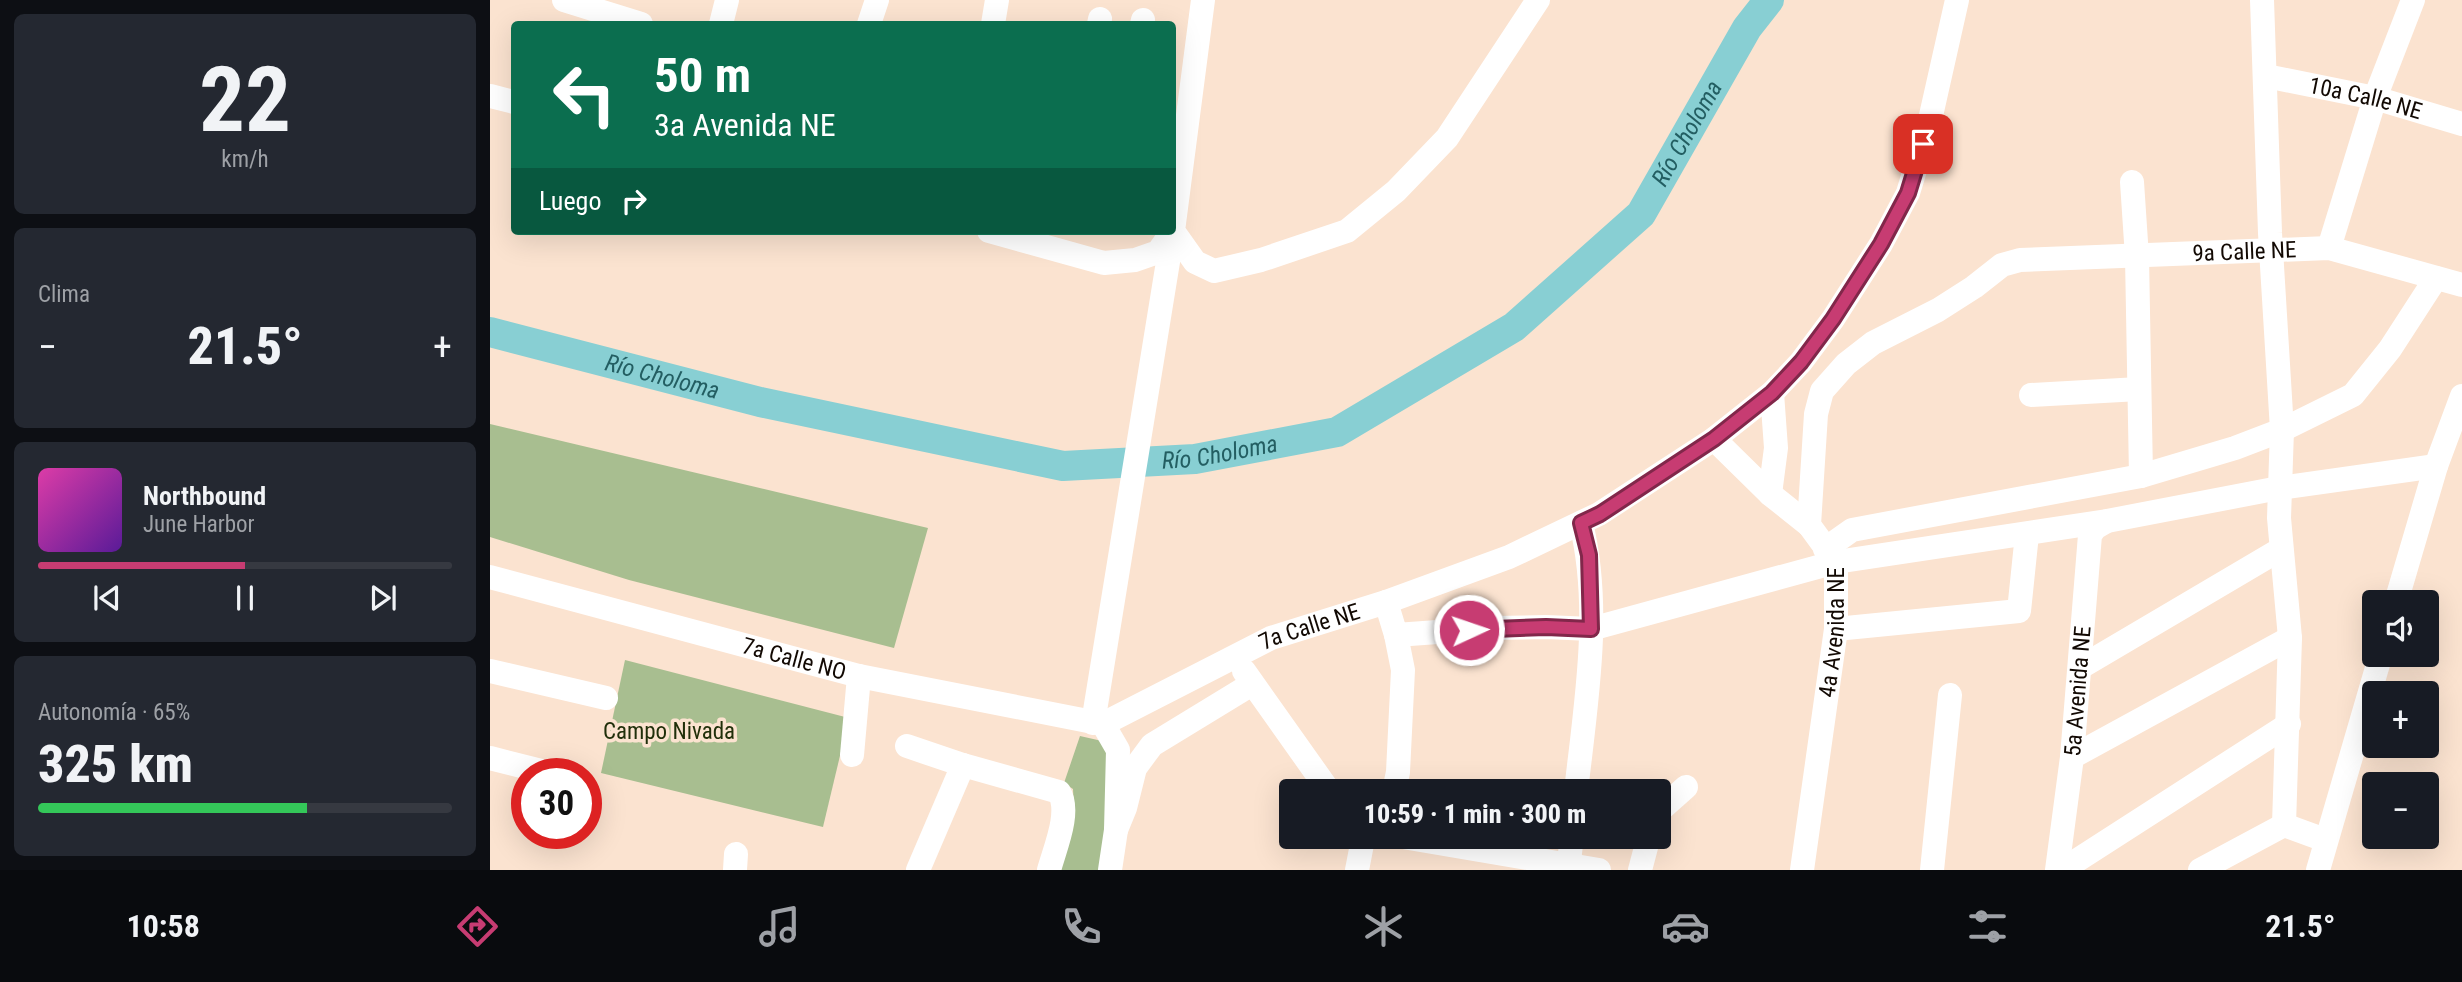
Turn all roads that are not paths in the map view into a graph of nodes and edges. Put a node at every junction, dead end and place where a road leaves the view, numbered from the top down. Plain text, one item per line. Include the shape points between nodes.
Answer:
1 (564, 0) edge
2 (727, 0) edge
3 (877, 0) edge
4 (997, 0) edge
5 (1203, 0) edge
6 (1538, 0) edge
7 (1957, 0) edge
8 (2262, 0) edge
9 (2413, 0) edge
10 (631, 21) edge
11 (722, 21) edge
12 (870, 21) edge
13 (994, 21) edge
14 (2266, 76) junction
15 (490, 96) edge
16 (2375, 98) junction
17 (511, 102) edge
18 (2462, 124) edge
19 (1176, 182) edge
20 (2132, 182) dead end
21 (1004, 235) edge
22 (1170, 235) edge
23 (1172, 235) edge
24 (1176, 235) edge
25 (2329, 248) junction
26 (2272, 249) junction
27 (2137, 257) junction
28 (2436, 278) junction
29 (2462, 285) edge
30 (2139, 389) junction
31 (1772, 393) junction
32 (2031, 395) dead end
33 (2462, 396) edge
34 (2282, 430) junction
35 (1714, 439) junction
36 (2436, 466) junction
37 (2141, 476) junction
38 (2279, 488) junction
39 (1770, 494) junction
40 (2107, 521) junction
41 (1581, 523) junction
42 (1809, 525) junction
43 (2027, 534) junction
44 (2281, 549) junction
45 (1830, 556) junction
46 (490, 577) edge
47 (2400, 590) edge
48 (1386, 602) junction
49 (1591, 629) junction
50 (1836, 629) junction
51 (1396, 635) junction
52 (2290, 638) junction
53 (1236, 655) junction
54 (2081, 667) junction
55 (2377, 667) edge
56 (490, 671) edge
57 (859, 676) junction
58 (1252, 684) junction
59 (1950, 695) dead end
60 (606, 698) dead end
61 (1098, 723) junction
62 (2289, 724) junction
63 (907, 747) dead end
64 (852, 755) dead end
65 (2072, 757) junction
66 (490, 758) edge
67 (511, 763) edge
68 (963, 765) junction
69 (1320, 779) edge
70 (1397, 779) edge
71 (1577, 779) edge
72 (1686, 787) dead end
73 (1671, 800) edge
74 (2284, 825) junction
75 (1116, 830) junction
76 (2325, 841) junction
77 (1363, 849) edge
78 (1469, 849) edge
79 (1570, 849) edge
80 (1646, 849) edge
81 (1568, 867) edge
82 (918, 870) edge
83 (1049, 870) edge
84 (1110, 870) edge
85 (1357, 870) edge
86 (1599, 870) edge
87 (1640, 870) edge
88 (1802, 870) edge
89 (1932, 870) edge
90 (2057, 870) edge
91 (2062, 870) edge
92 (2200, 870) edge
93 (2319, 870) edge

1 - 10 street
2 - 11 street
3 - 12 street
4 - 13 street
5 - 19 street
6 - 24 street via 1447,138 1396,191 1347,231 1214,271 1195,262
7 - 31 street, 7a Calle NE via 1908,193 1833,319
8 - 14 street
9 - 16 street
14 - 16 street, 10a Calle NE
14 - 26 street
15 - 17 street
16 - 18 street, 10a Calle NE
16 - 25 street
20 - 27 street
21 - 22 street via 1104,262 1135,260 1158,252
23 - 61 street via 1098,694
25 - 26 street, 9a Calle NE
25 - 28 street, 9a Calle NE
26 - 27 street, 9a Calle NE
26 - 34 street
27 - 30 street
27 - 42 street, 9a Calle NE via 2020,260 2002,265 1938,310 1873,343 1846,364 1822,391 1816,414
28 - 29 street, 9a Calle NE
28 - 34 street via 2390,349 2353,395
30 - 32 street
30 - 37 street
31 - 35 street, 7a Calle NE
31 - 39 street via 1776,448
33 - 36 street
34 - 37 street
34 - 38 street
35 - 39 street, 4a Avenida NE
35 - 41 street, 7a Calle NE
36 - 38 street
36 - 47 street
37 - 45 street via 1852,530
38 - 40 street
38 - 44 street
39 - 42 street, 4a Avenida NE
40 - 43 street
40 - 54 street, 5a Avenida NE via 2090,535
41 - 48 street, 7a Calle NE via 1509,557
41 - 49 street via 1589,555
42 - 45 street, 4a Avenida NE
43 - 45 street
43 - 50 street via 2019,611
44 - 52 street
44 - 54 street
45 - 49 street
45 - 50 street, 4a Avenida NE
46 - 57 street, 7a Calle NO
48 - 51 street
48 - 53 street, 7a Calle NE via 1271,638
49 - 51 street via 1493,628
49 - 71 street
50 - 88 street, 4a Avenida NE
51 - 70 street via 1403,670
52 - 62 street
52 - 65 street
53 - 58 street, 7a Calle NE
53 - 61 street, 7a Calle NE
54 - 65 street, 5a Avenida NE
55 - 76 street
56 - 60 street
57 - 61 street, 7a Calle NO
57 - 64 street
58 - 69 street, 7a Calle NE
58 - 75 street via 1152,745 1135,768
59 - 89 street
61 - 75 street via 1118,750
62 - 74 street
62 - 91 street
63 - 68 street
65 - 90 street, 5a Avenida NE
66 - 67 street
68 - 82 street
68 - 83 street via 1059,792 1063,817
72 - 73 street
74 - 76 street
74 - 92 street
75 - 84 street
76 - 93 street
77 - 85 street
78 - 81 street
79 - 81 street
80 - 87 street
81 - 86 street

